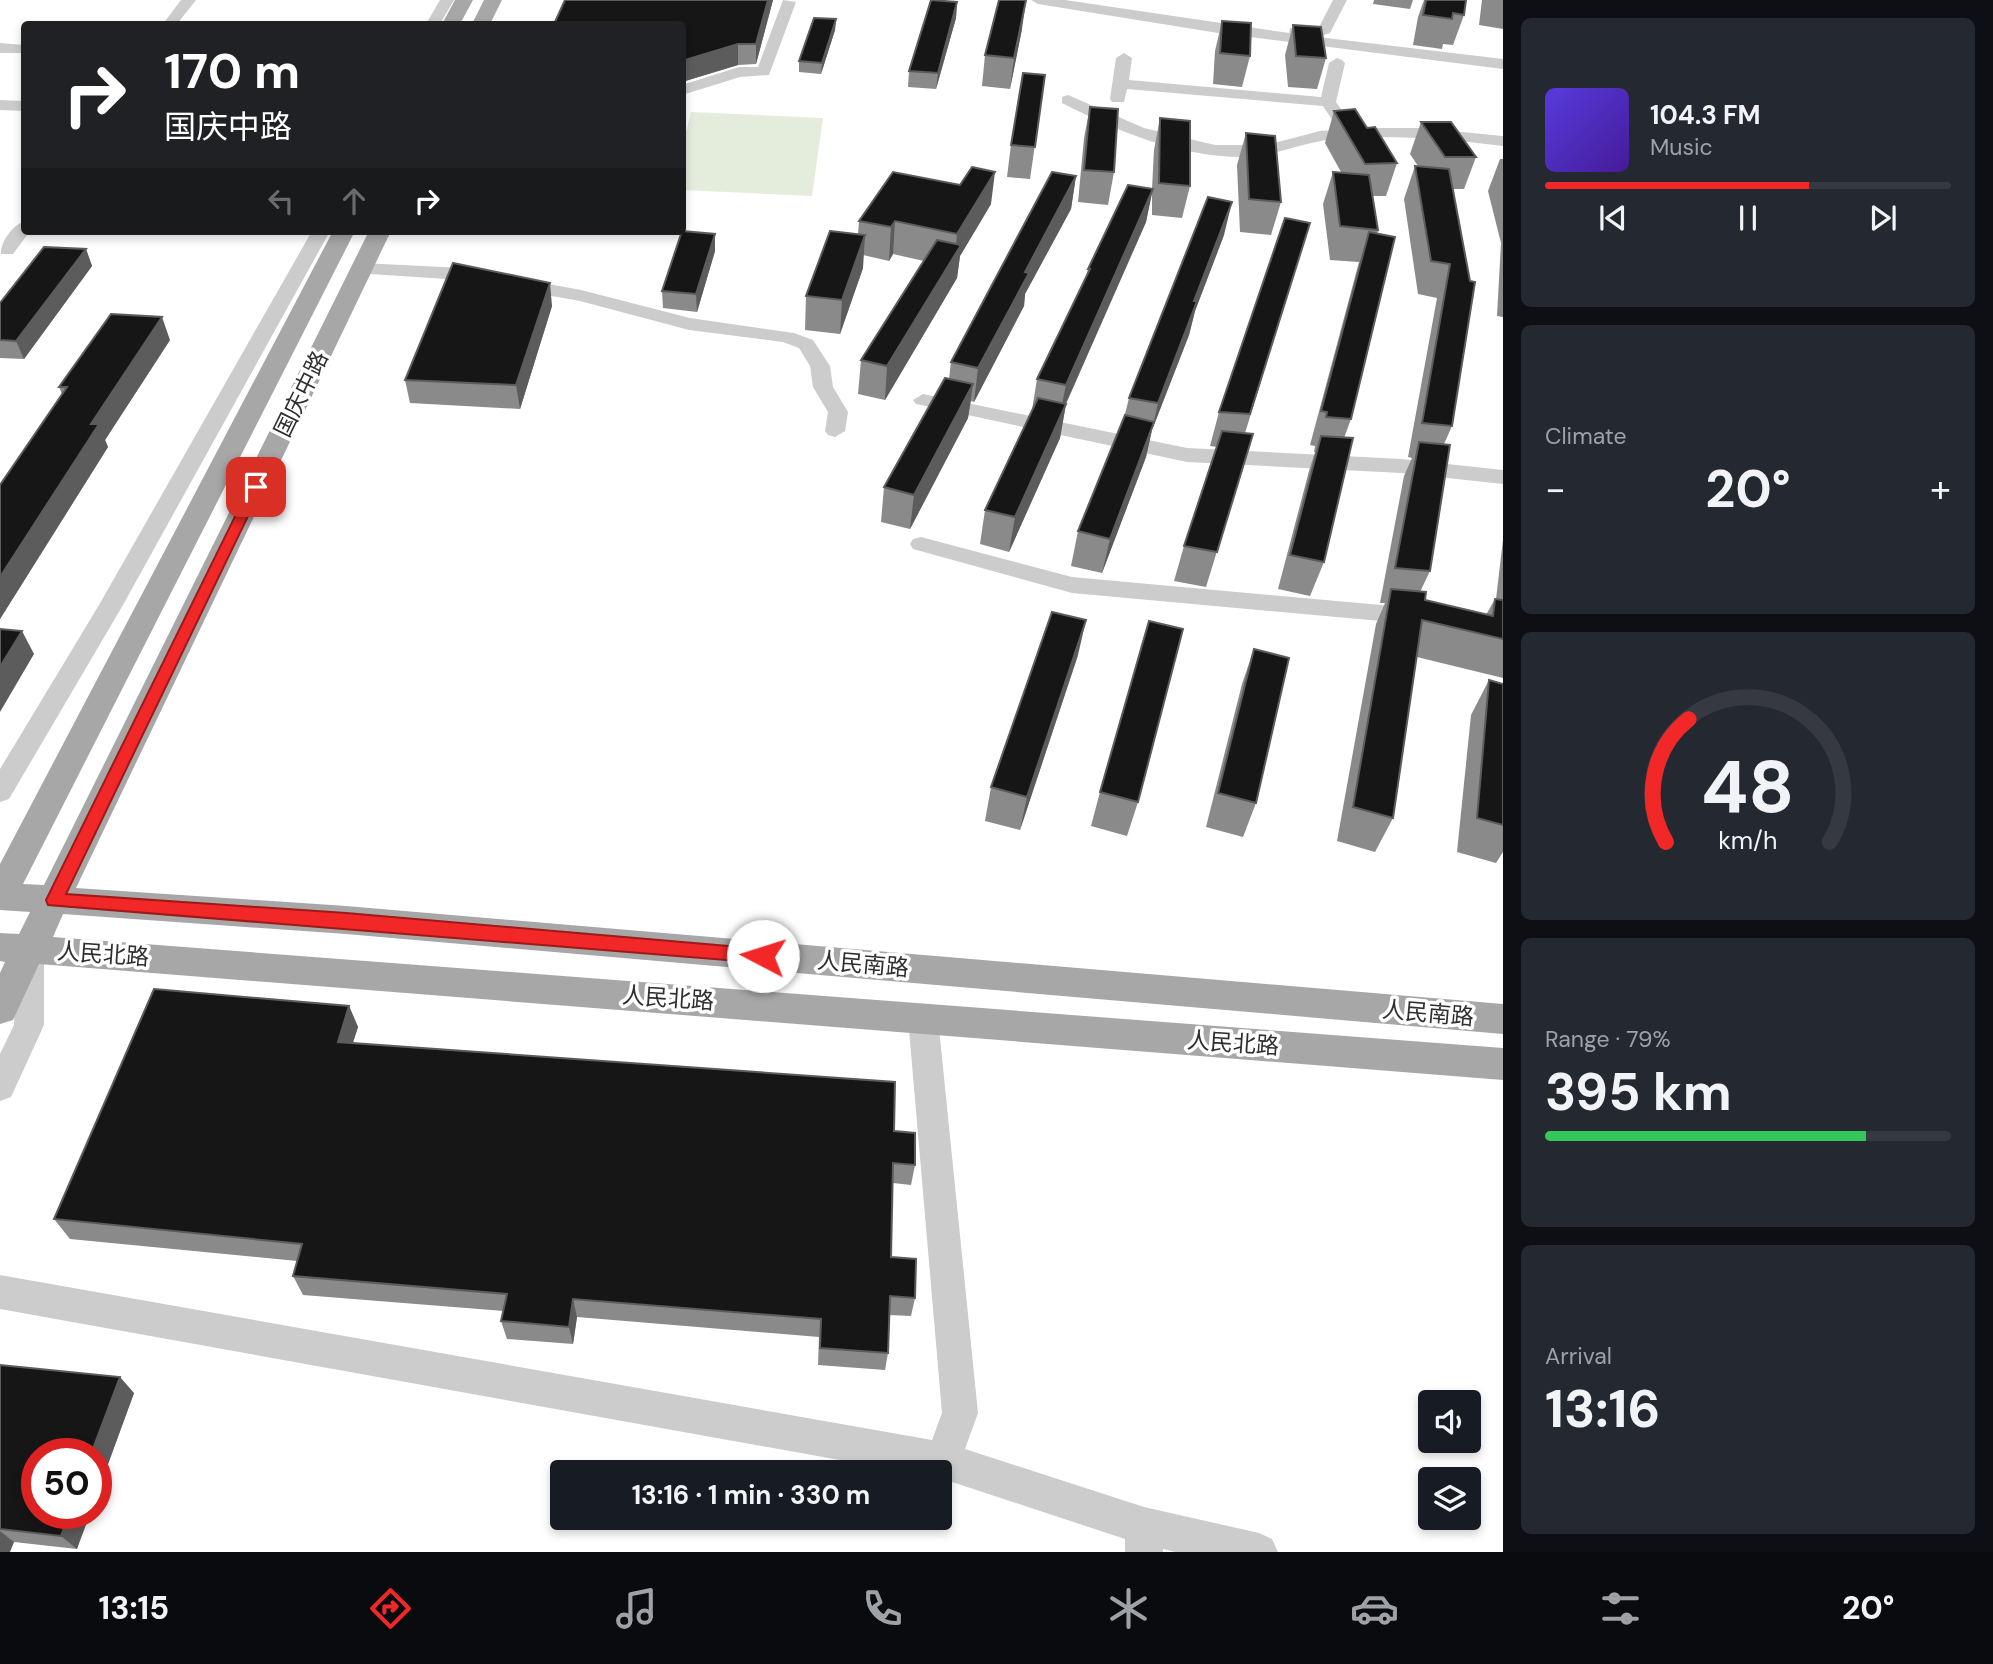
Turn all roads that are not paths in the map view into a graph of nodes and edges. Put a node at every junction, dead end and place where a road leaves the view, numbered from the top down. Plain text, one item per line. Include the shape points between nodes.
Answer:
1 (189, 0) edge
2 (447, 0) edge
3 (464, 0) edge
4 (493, 0) edge
5 (1038, 0) edge
6 (1089, 0) edge
7 (1340, 0) edge
8 (789, 2) edge
9 (172, 21) edge
10 (435, 21) edge
11 (453, 21) edge
12 (482, 21) edge
13 (0, 48) edge
14 (21, 50) edge
15 (1124, 58) dead end
16 (1337, 63) dead end
17 (1503, 64) edge
18 (1120, 84) junction
19 (686, 89) edge
20 (1068, 100) dead end
21 (1328, 102) junction
22 (0, 105) edge
23 (21, 106) edge
24 (1114, 122) junction
25 (1350, 133) junction
26 (1503, 141) edge
27 (21, 231) edge
28 (319, 235) edge
29 (342, 235) edge
30 (378, 235) edge
31 (7, 250) dead end
32 (362, 269) junction
33 (923, 400) dead end
34 (835, 431) dead end
35 (1503, 477) edge
36 (921, 544) dead end
37 (1435, 618) edge
38 (0, 792) edge
39 (0, 896) edge
40 (54, 900) junction
41 (15, 948) edge
42 (0, 1009) edge
43 (923, 1018) junction
44 (1503, 1019) edge
45 (1503, 1063) edge
46 (0, 1087) edge
47 (0, 1292) edge
48 (943, 1460) joint
49 (952, 1464) edge
50 (1144, 1539) edge
51 (1259, 1552) edge

1 - 9 street
2 - 10 street
3 - 11 main road
4 - 12 main road
5 - 17 street via 1218,29
6 - 7 street via 1309,33 1325,30
8 - 19 street via 764,72 739,72
13 - 14 street
15 - 18 street
16 - 21 street
18 - 21 street
18 - 24 street
20 - 24 street
21 - 25 street
22 - 23 street
24 - 25 street via 1168,140 1228,150 1263,150
25 - 26 street via 1445,133
27 - 31 street
28 - 38 street via 111,606
29 - 39 main road, 国庆中路
30 - 32 main road, 国庆中路
32 - 34 street via 463,274 581,296 689,324 787,337 806,344 820,366 823,387 838,412
32 - 40 main road, 国庆中路
33 - 35 street via 1187,455 1401,466
36 - 37 street via 1072,585
39 - 40 main road
40 - 41 main road, 国庆中路
40 - 44 main road, 人民南路 via 346,920
41 - 42 main road, 国庆中路
41 - 43 main road, 人民北路
41 - 46 street via 29,1026
43 - 45 main road, 人民北路
43 - 48 street via 960,1413
47 - 48 street
49 - 50 street
50 - 51 street

